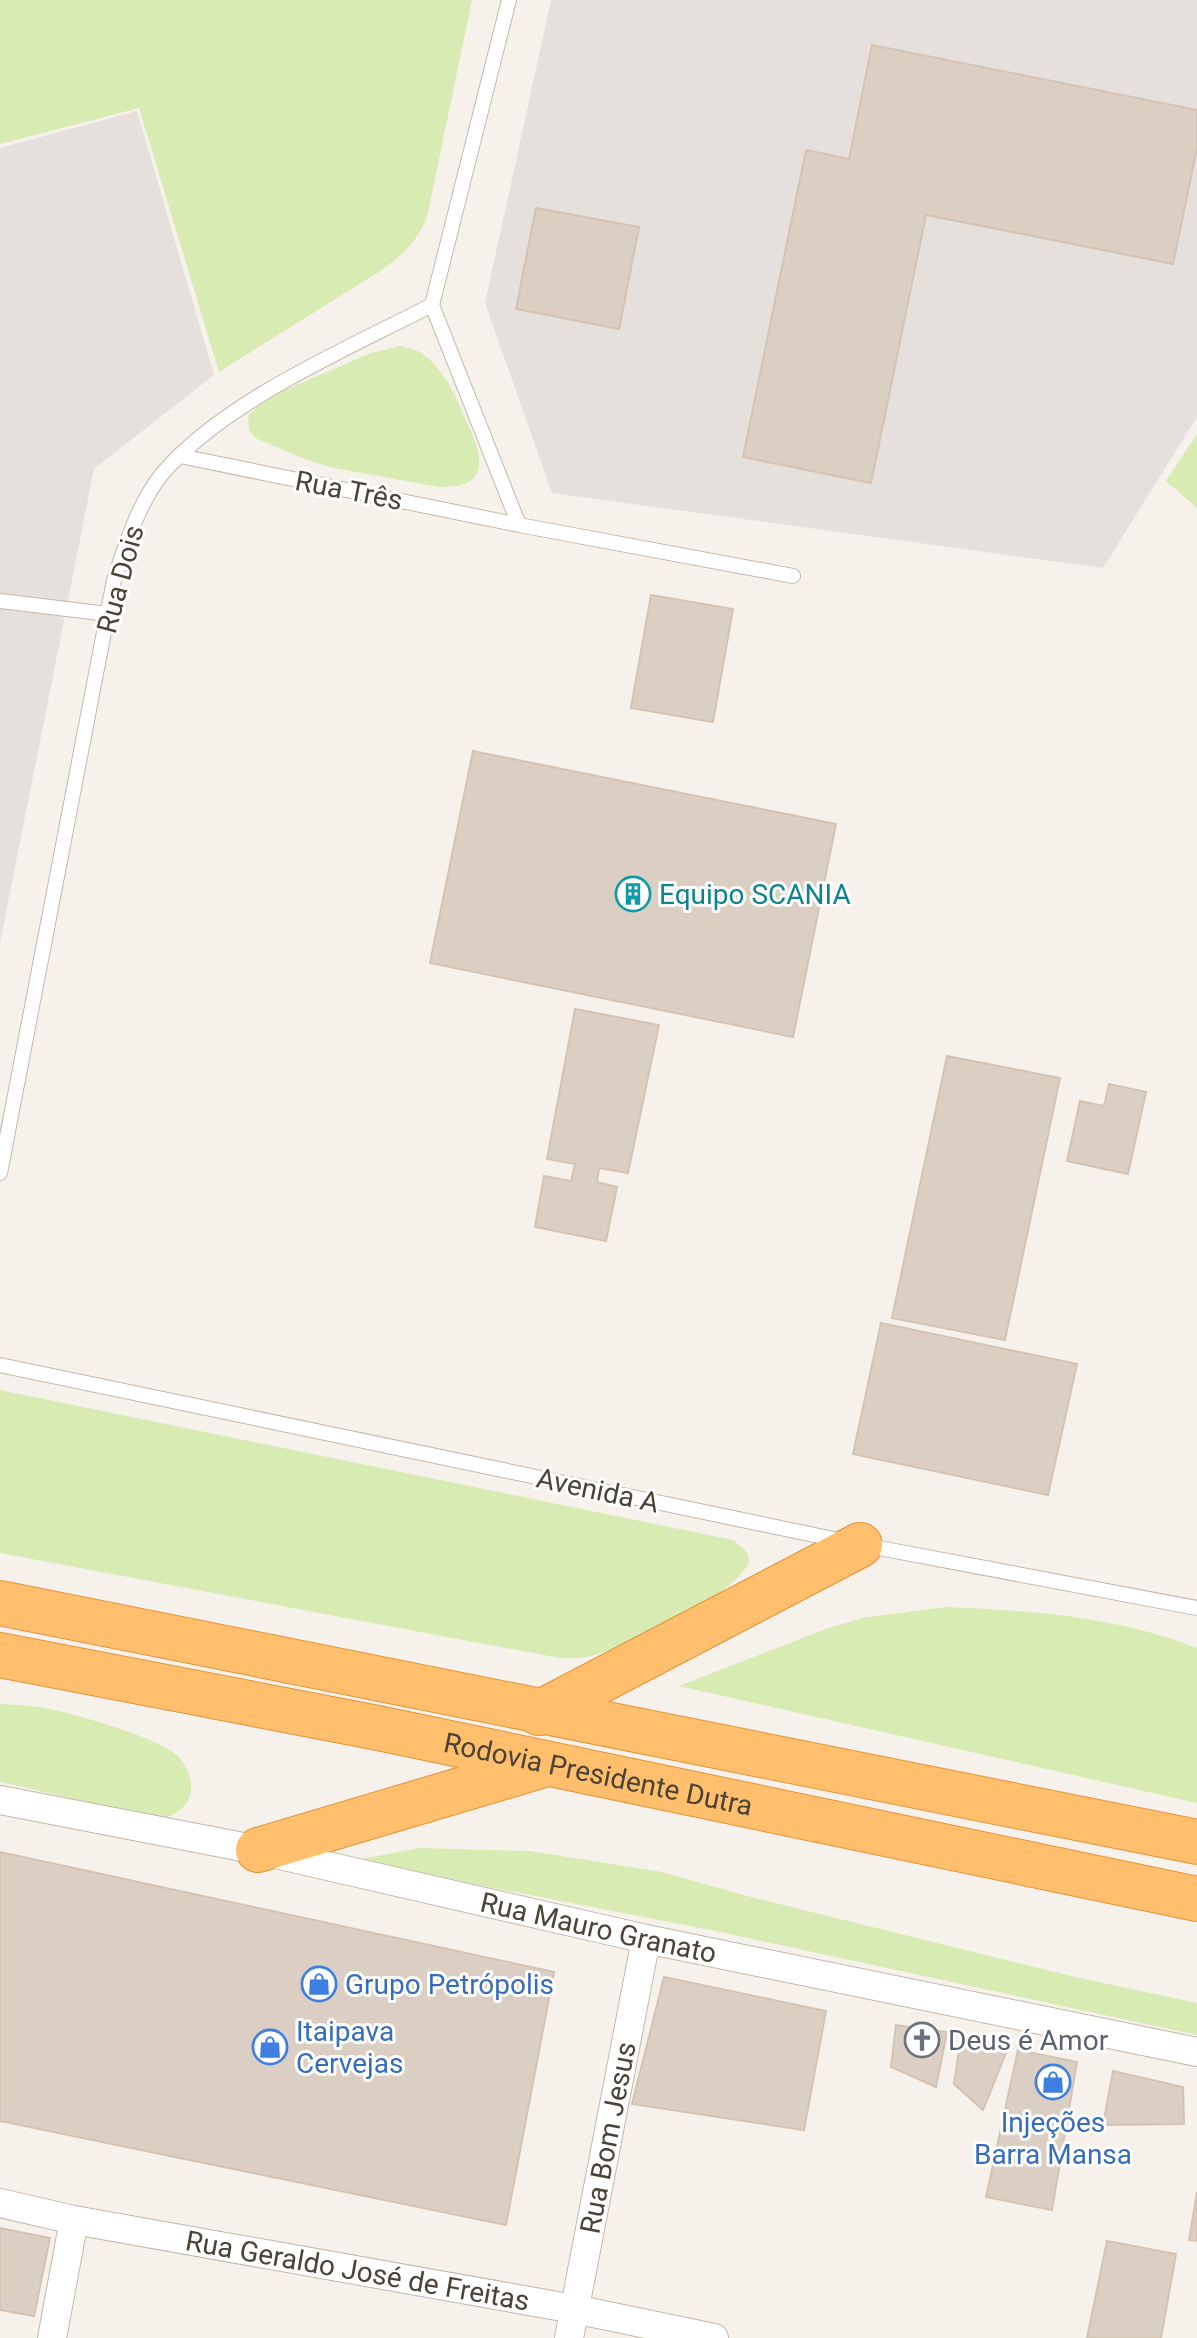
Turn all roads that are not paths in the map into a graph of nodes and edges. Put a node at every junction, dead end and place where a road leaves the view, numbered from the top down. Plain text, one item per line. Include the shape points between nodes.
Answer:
1 (509, 0) edge
2 (432, 305) junction
3 (180, 456) junction
4 (519, 525) junction
5 (793, 576) dead end
6 (0, 601) edge
7 (108, 614) junction
8 (0, 1173) edge
9 (0, 1365) edge
10 (860, 1545) junction
11 (0, 1603) edge
12 (1197, 1608) edge
13 (0, 1655) edge
14 (539, 1713) junction
15 (549, 1764) junction
16 (0, 1800) edge
17 (1197, 1842) edge
18 (258, 1850) junction
19 (1196, 1899) edge
20 (646, 1939) junction
21 (1197, 2052) edge
22 (0, 2203) edge
23 (74, 2220) junction
24 (574, 2309) junction
25 (52, 2338) edge
26 (569, 2338) edge
27 (714, 2338) edge

1 - 2 lane
2 - 3 lane, Rua Dois via 270,390
2 - 4 lane
3 - 4 lane, Rua Três
3 - 7 lane, Rua Dois via 142,506 114,580
4 - 5 lane, Rua Três
6 - 7 lane
7 - 8 lane, Rua Dois
9 - 10 lane, Avenida A
10 - 12 lane, Avenida A
10 - 14 highway
11 - 14 highway, Rodovia Presidente Dutra
13 - 15 highway, Rodovia Presidente Dutra
14 - 17 highway, Rodovia Presidente Dutra
15 - 18 highway
15 - 19 highway, Rodovia Presidente Dutra
16 - 18 street, Rua Mauro Granato
18 - 20 street, Rua Mauro Granato
20 - 21 street, Rua Mauro Granato
20 - 24 street, Rua Bom Jesus
22 - 23 street, Rua Geraldo José de Freitas
23 - 24 street, Rua Geraldo José de Freitas
23 - 25 street
24 - 26 street, Rua Bom Jesus
24 - 27 street, Rua Geraldo José de Freitas

